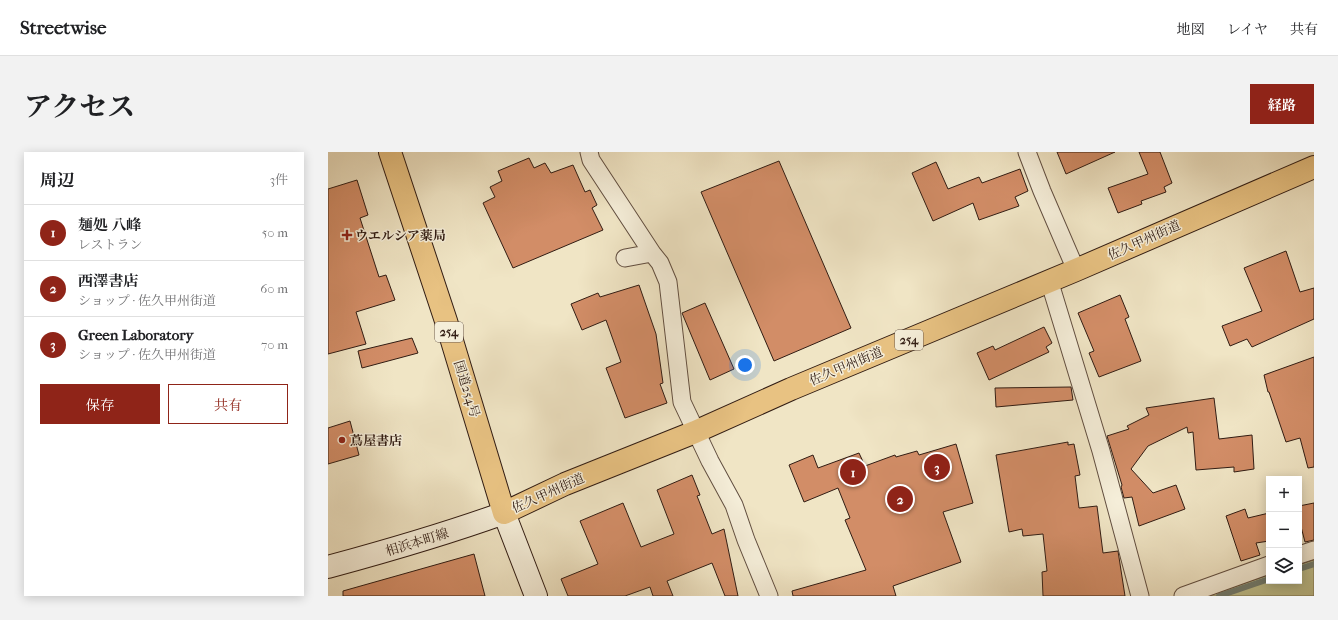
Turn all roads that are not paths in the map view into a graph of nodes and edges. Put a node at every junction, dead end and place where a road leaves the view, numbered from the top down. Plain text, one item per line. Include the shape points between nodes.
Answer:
1 (390, 152) edge
2 (589, 152) edge
3 (1027, 152) edge
4 (1314, 167) edge
5 (652, 253) junction
6 (625, 258) dead end
7 (1076, 270) junction
8 (1049, 280) junction
9 (695, 432) junction
10 (504, 513) junction
11 (1314, 550) edge
12 (1302, 554) edge
13 (1266, 566) edge
14 (328, 567) edge
15 (536, 596) edge
16 (769, 596) edge
17 (1140, 596) edge
18 (1183, 596) edge

1 - 10 highway, 国道254号 / 254
2 - 5 street via 590,160
3 - 7 street
4 - 7 highway, 佐久甲州街道 / 254
5 - 6 street
5 - 9 street via 660,263 668,282 682,402
7 - 8 highway, 佐久甲州街道 / 254
8 - 9 highway, 佐久甲州街道 / 254
8 - 17 street
9 - 10 highway, 佐久甲州街道 / 254 via 566,484
9 - 16 street via 734,505
10 - 14 main road, 相浜本町線 via 418,542
10 - 15 main road, 佐久甲州街道
11 - 12 street
13 - 18 street

